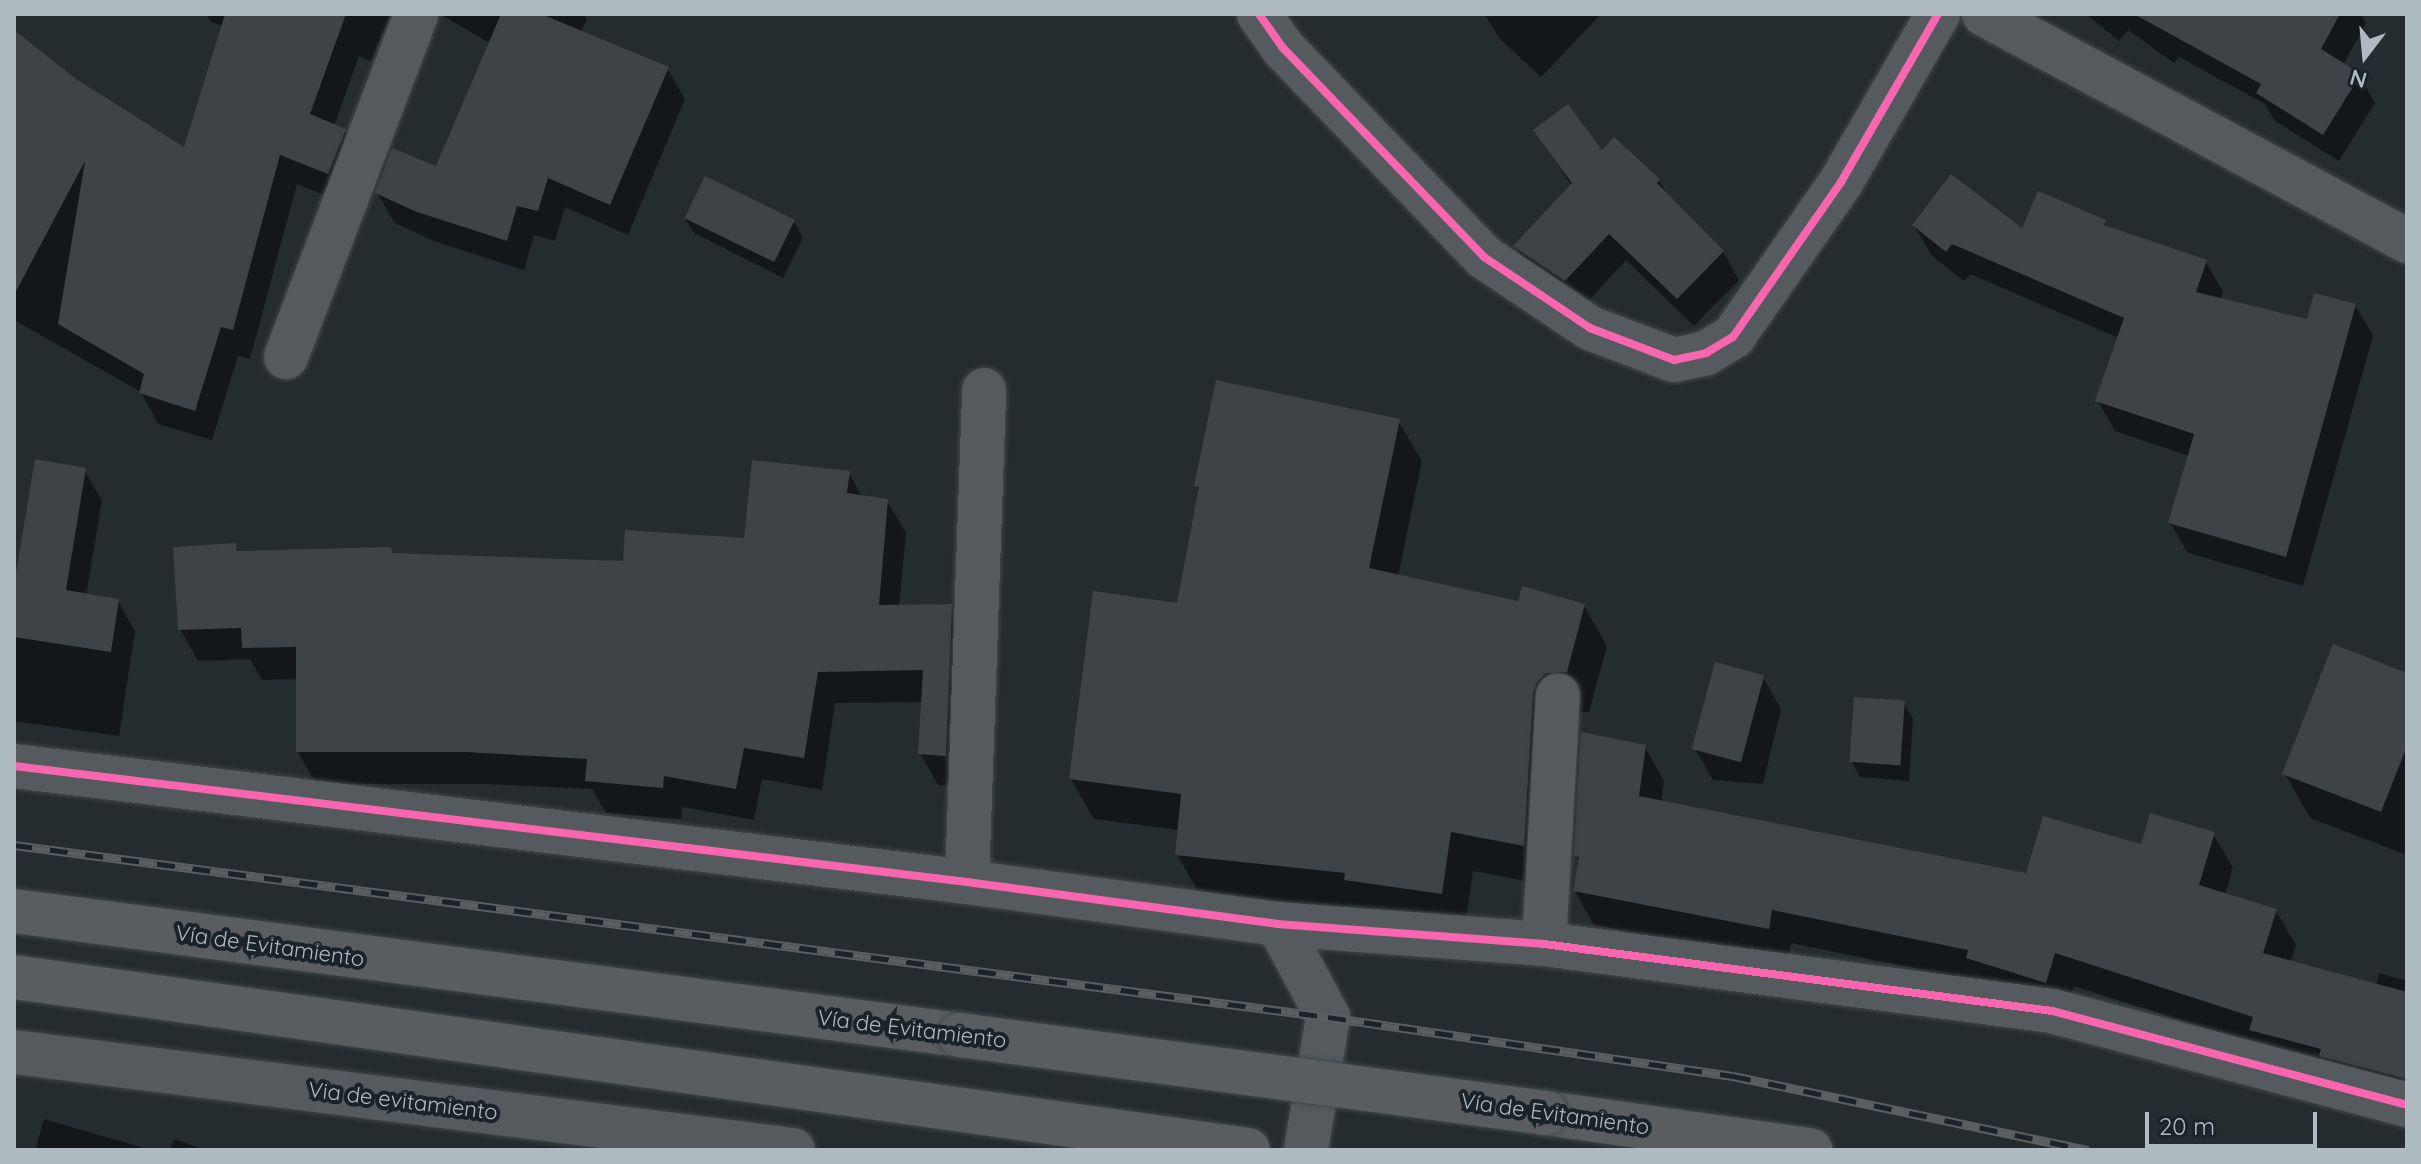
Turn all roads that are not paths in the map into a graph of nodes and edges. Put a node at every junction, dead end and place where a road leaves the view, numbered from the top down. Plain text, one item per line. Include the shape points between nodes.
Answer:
1 (416, 14) edge
2 (1259, 14) edge
3 (1938, 14) edge
4 (1984, 14) edge
5 (2407, 241) edge
6 (286, 357) dead end
7 (984, 390) dead end
8 (1558, 695) dead end
9 (14, 766) edge
10 (967, 882) junction
11 (14, 911) edge
12 (1278, 924) junction
13 (1544, 944) junction
14 (14, 977) edge
15 (14, 1052) edge
16 (2407, 1105) edge
17 (793, 1150) edge
18 (1248, 1150) edge
19 (1306, 1150) edge
20 (1810, 1150) edge

1 - 6 street
2 - 3 street via 1283,48 1484,257 1590,328 1674,360 1706,353 1733,337 1841,182
4 - 5 street
7 - 10 street
8 - 13 street
9 - 10 street
10 - 12 street
11 - 20 highway, Vía de Evitamiento, bridge
12 - 13 street
12 - 19 street via 1328,1017
13 - 16 street via 2052,1011
14 - 18 highway
15 - 17 street, Via de evitamiento

